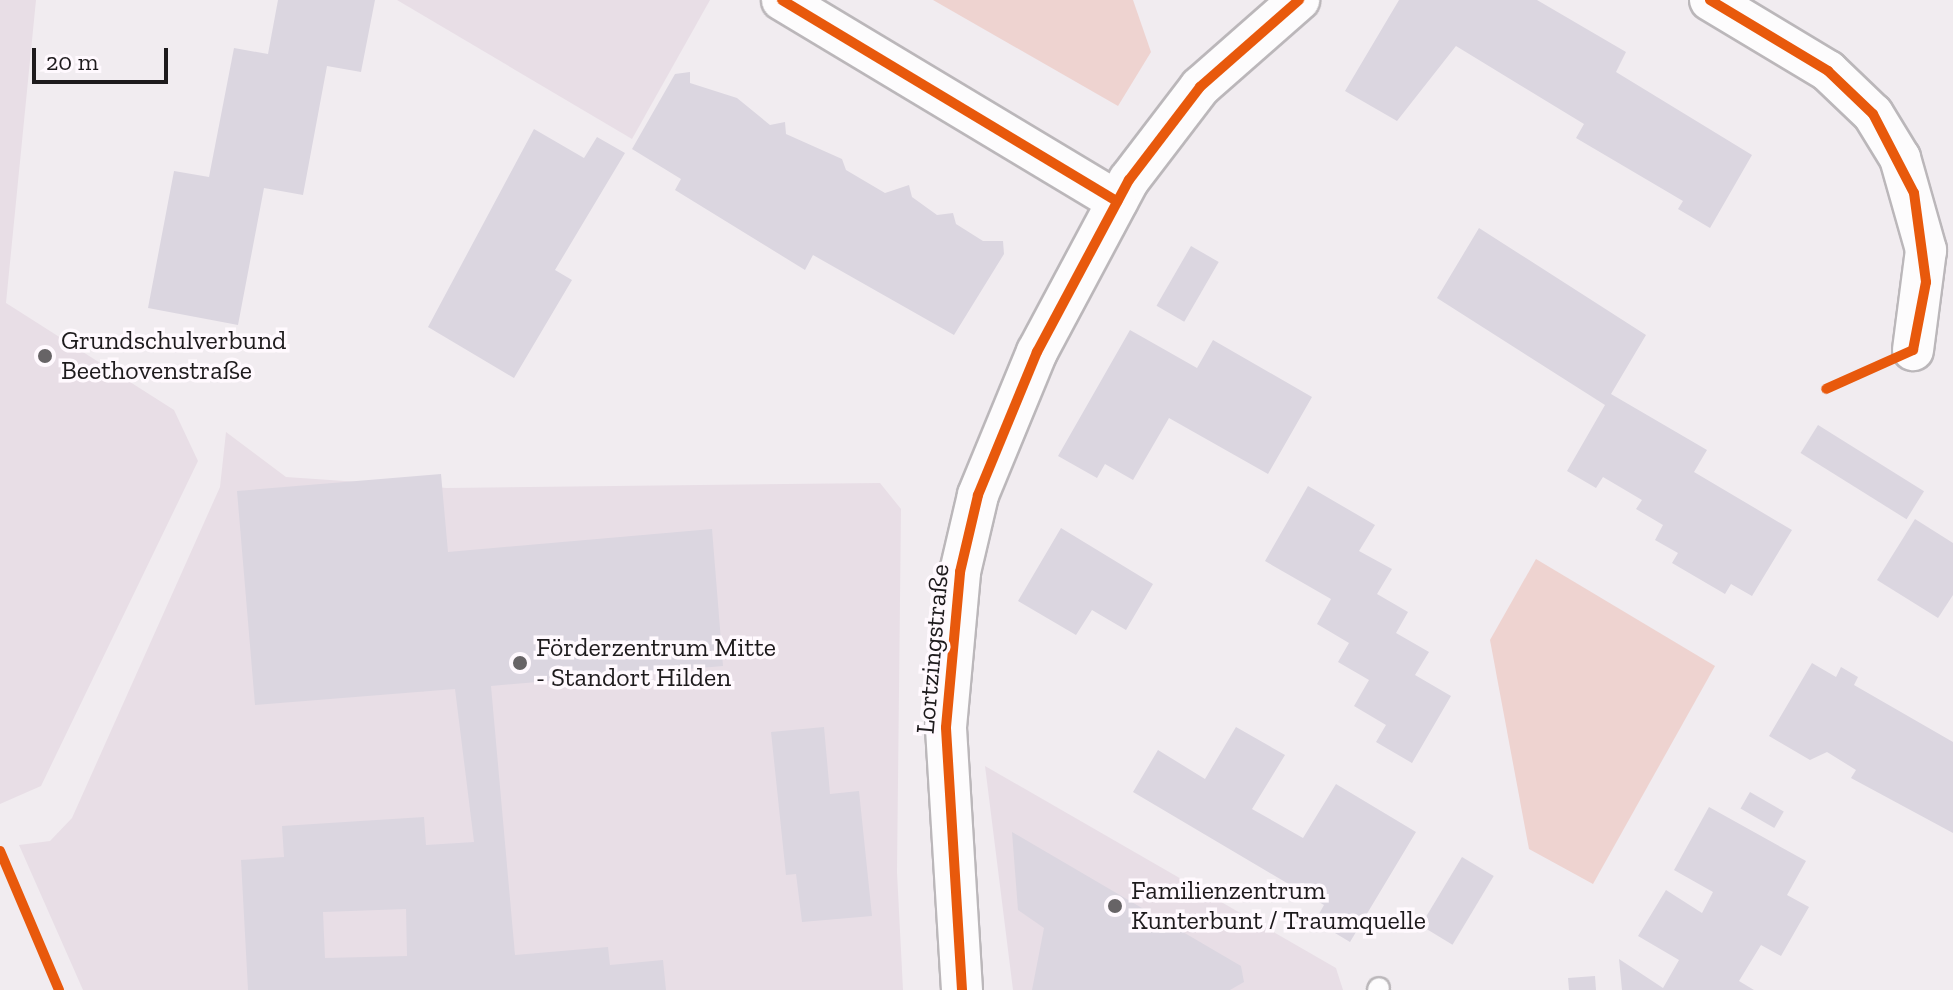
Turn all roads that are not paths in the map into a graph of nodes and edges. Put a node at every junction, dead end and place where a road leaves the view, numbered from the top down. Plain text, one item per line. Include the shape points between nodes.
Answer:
1 (782, 0) edge
2 (1299, 0) edge
3 (1710, 0) edge
4 (1117, 201) junction
5 (1913, 350) dead end
6 (962, 990) edge

1 - 4 street
2 - 4 street, Lortzingstraße via 1200,87
3 - 5 street via 1828,71 1873,114 1900,158 1926,250
4 - 6 street, Lortzingstraße via 1000,435 960,572 945,776

